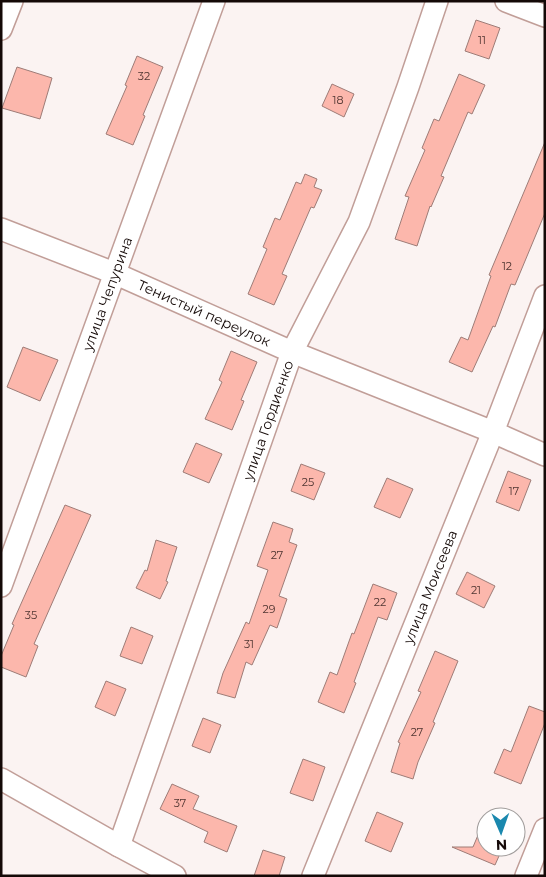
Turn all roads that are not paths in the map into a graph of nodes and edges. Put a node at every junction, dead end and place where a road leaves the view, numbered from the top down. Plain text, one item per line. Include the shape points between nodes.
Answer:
1 (12, 1) edge
2 (214, 1) edge
3 (437, 1) edge
4 (506, 1) edge
5 (545, 16) edge
6 (1, 29) edge
7 (1, 229) edge
8 (114, 273) junction
9 (545, 296) edge
10 (292, 352) junction
11 (493, 432) junction
12 (545, 456) edge
13 (1, 586) edge
14 (1, 779) edge
15 (545, 829) edge
16 (119, 846) junction
17 (175, 876) edge
18 (313, 876) edge
19 (526, 876) edge

1 - 6 street
2 - 8 street, улица Чепурина
3 - 10 street, улица Гордиенко via 359,222
4 - 5 street
7 - 8 street, Тенистый переулок
8 - 10 street, Тенистый переулок
8 - 13 street, улица Чепурина
9 - 11 street, улица Моисеева
10 - 11 street, Тенистый переулок
10 - 16 street, улица Гордиенко
11 - 12 street, Тенистый переулок
11 - 18 street, улица Моисеева
14 - 16 street
15 - 19 street
16 - 17 street

